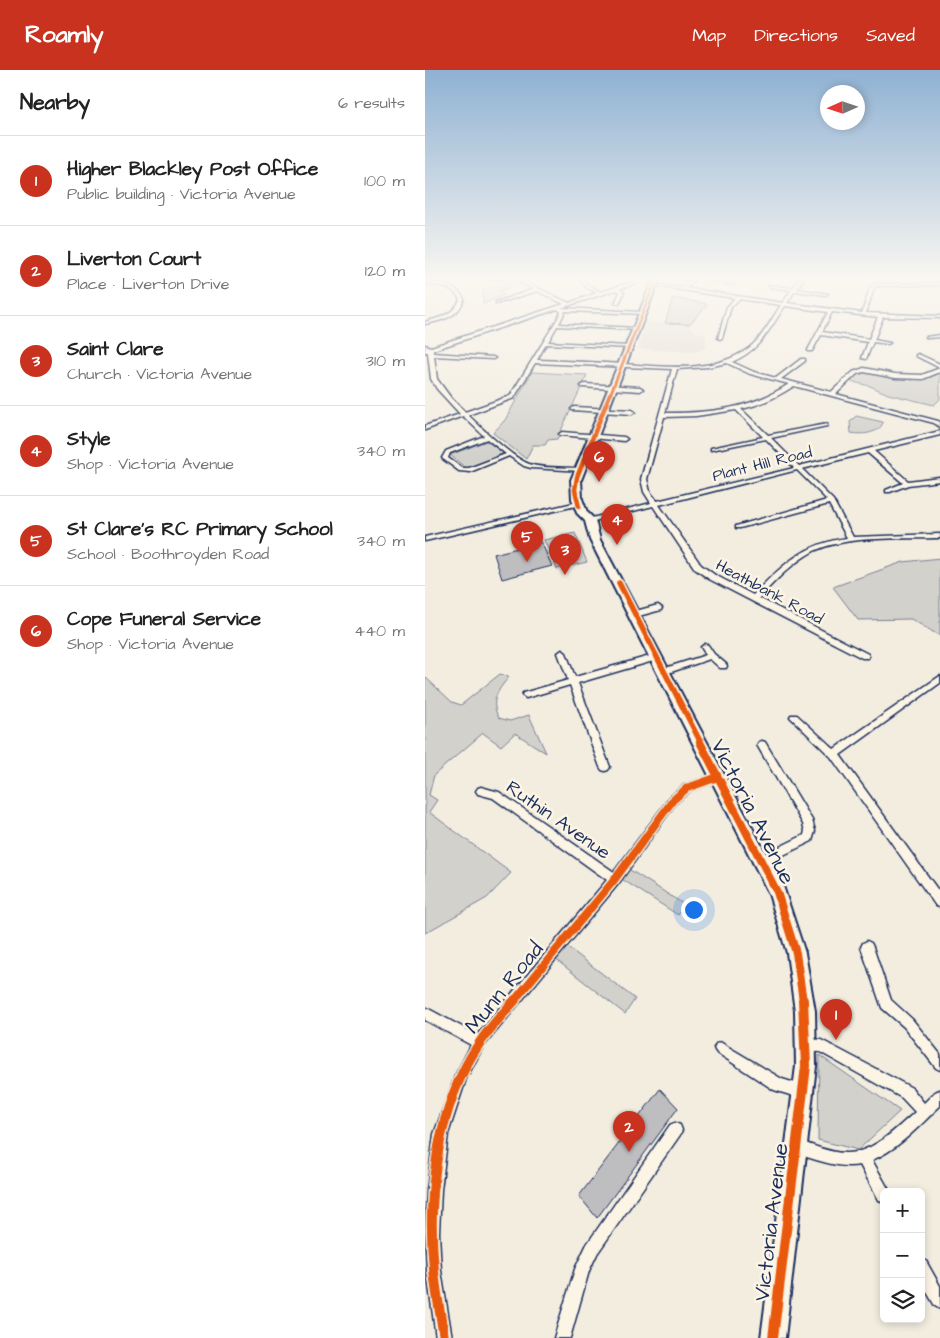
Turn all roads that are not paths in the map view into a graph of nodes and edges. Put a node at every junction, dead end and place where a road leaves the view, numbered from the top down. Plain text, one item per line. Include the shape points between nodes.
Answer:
1 (463, 338) edge
2 (548, 338) edge
3 (632, 338) edge
4 (761, 338) edge
5 (816, 338) edge
6 (853, 338) edge
7 (873, 338) edge
8 (872, 341) junction
9 (545, 343) junction
10 (888, 343) dead end
11 (629, 347) junction
12 (428, 350) edge
13 (810, 350) dead end
14 (918, 355) dead end
15 (493, 358) dead end
16 (864, 358) dead end
17 (803, 360) dead end
18 (533, 361) junction
19 (728, 362) junction
20 (622, 366) junction
21 (940, 366) edge
22 (675, 368) junction
23 (940, 370) edge
24 (777, 380) junction
25 (793, 384) junction
26 (584, 386) dead end
27 (613, 388) junction
28 (641, 389) dead end
29 (831, 395) junction
30 (737, 408) junction
31 (573, 409) dead end
32 (604, 410) junction
33 (632, 412) dead end
34 (463, 414) junction
35 (662, 415) junction
36 (825, 425) dead end
37 (940, 425) edge
38 (425, 428) edge
39 (940, 432) edge
40 (562, 434) dead end
41 (489, 436) junction
42 (593, 437) junction
43 (767, 437) junction
44 (623, 439) dead end
45 (713, 449) dead end
46 (869, 450) junction
47 (510, 454) junction
48 (798, 468) junction
49 (580, 470) junction
50 (939, 479) edge
51 (907, 483) junction
52 (888, 492) dead end
53 (831, 501) junction
54 (578, 504) junction
55 (655, 504) junction
56 (590, 520) junction
57 (738, 527) dead end
58 (940, 536) edge
59 (425, 539) edge
60 (851, 540) junction
61 (753, 599) junction
62 (658, 608) dead end
63 (635, 614) junction
64 (705, 647) dead end
65 (561, 653) dead end
66 (711, 656) junction
67 (865, 656) dead end
68 (661, 664) junction
69 (723, 666) dead end
70 (940, 679) edge
71 (573, 682) junction
72 (526, 695) dead end
73 (794, 717) dead end
74 (762, 745) dead end
75 (834, 754) junction
76 (605, 767) dead end
77 (718, 777) junction
78 (481, 791) dead end
79 (761, 861) junction
80 (615, 879) junction
81 (940, 902) edge
82 (867, 947) dead end
83 (425, 1013) edge
84 (479, 1043) junction
85 (807, 1045) junction
86 (720, 1048) dead end
87 (940, 1064) edge
88 (803, 1092) junction
89 (940, 1097) edge
90 (923, 1112) junction
91 (675, 1130) dead end
92 (797, 1147) junction
93 (864, 1158) junction
94 (880, 1188) edge
95 (429, 1191) edge
96 (925, 1273) edge
97 (939, 1298) edge
98 (444, 1338) edge
99 (562, 1338) edge
100 (773, 1338) edge

1 - 12 street
2 - 9 street
3 - 11 main road
4 - 19 street via 748,352
5 - 13 street
6 - 8 street
7 - 8 street
8 - 10 street
8 - 16 street
9 - 11 street
9 - 18 street
11 - 20 main road
12 - 15 street
12 - 34 street via 434,382
14 - 21 street
17 - 24 street
18 - 20 street
18 - 34 street via 511,397
19 - 22 street
19 - 24 street
20 - 22 street
20 - 27 main road
22 - 35 street, Heathbank Road
23 - 29 street via 923,376 895,376 864,370 855,372
24 - 25 street
25 - 29 street
25 - 30 street via 771,398
26 - 27 street
27 - 28 street
27 - 32 main road
29 - 37 street
30 - 35 street via 699,415
30 - 43 street
31 - 32 street
32 - 33 street
32 - 42 main road
34 - 38 street
34 - 41 street
35 - 55 street, Heathbank Road via 645,479 645,488
36 - 43 street
39 - 46 street, Plant Hill Road
40 - 42 street
41 - 47 street
41 - 47 street via 448,452 445,458 461,470 470,470
42 - 44 street
42 - 49 main road
43 - 45 street
43 - 48 street
46 - 48 street, Plant Hill Road
46 - 51 street
47 - 49 street via 527,465
48 - 53 street
48 - 55 street, Plant Hill Road
49 - 54 main road via 576,484
50 - 51 street
51 - 52 street
53 - 57 street
53 - 60 street
54 - 56 main road, Victoria Avenue
54 - 59 street
55 - 56 street, Plant Hill Road
55 - 61 street, Heathbank Road via 698,567
56 - 63 main road, Victoria Avenue via 595,540
58 - 60 street
60 - 61 street via 812,550 789,565
61 - 67 street, Heathbank Road
62 - 63 street
63 - 68 main road, Victoria Avenue
64 - 66 street
65 - 71 street
66 - 68 street
66 - 69 street
68 - 71 street
68 - 77 main road, Victoria Avenue
70 - 75 street
71 - 72 street
71 - 76 street
73 - 75 street
74 - 79 street via 811,831 808,838
75 - 81 street
77 - 79 main road, Victoria Avenue
77 - 80 street, Munn Road via 687,788 673,800
78 - 80 street, Ruthin Avenue via 496,795
79 - 85 main road, Victoria Avenue via 777,892 796,953
80 - 84 street, Munn Road
82 - 87 street via 886,1004 908,1023
83 - 84 street
84 - 95 street, Munn Road via 461,1076 443,1126
85 - 88 main road, Victoria Avenue
85 - 90 street via 821,1046 907,1093
86 - 88 street via 779,1085
88 - 92 main road, Victoria Avenue
89 - 90 street
90 - 93 street via 880,1149
91 - 99 street via 582,1269
92 - 93 street via 844,1160
92 - 100 main road, Victoria Avenue
93 - 94 street
95 - 98 street, Munn Road via 434,1271
96 - 97 street

